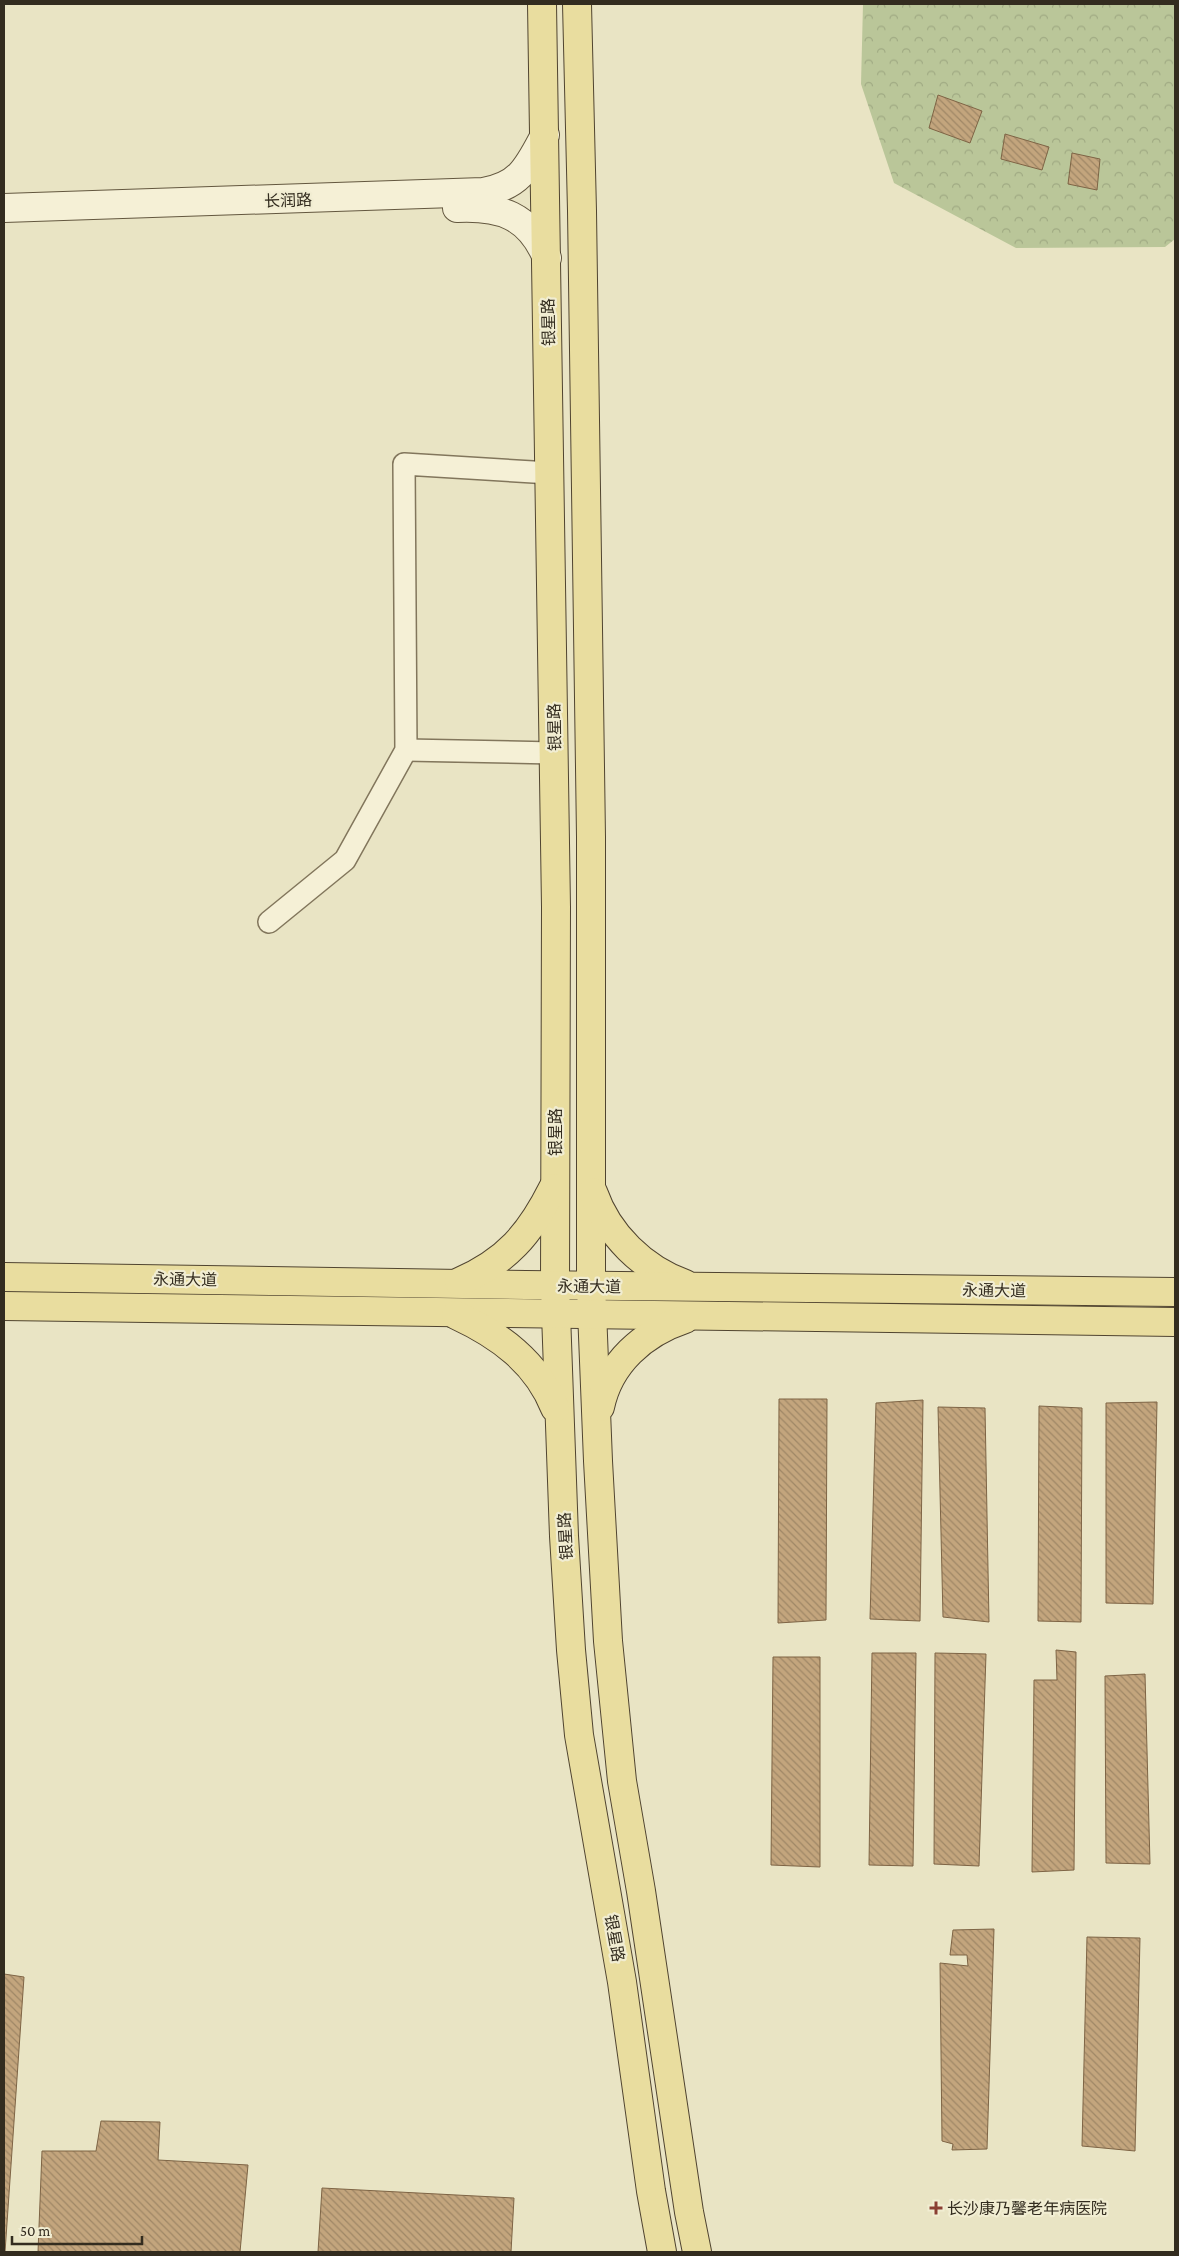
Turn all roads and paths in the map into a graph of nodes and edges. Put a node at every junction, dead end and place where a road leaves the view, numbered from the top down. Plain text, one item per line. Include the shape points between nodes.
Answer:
1 (542, 4) edge
2 (577, 4) edge
3 (545, 135) junction
4 (4, 208) edge
5 (4, 224) edge
6 (547, 258) junction
7 (550, 473) junction
8 (406, 750) junction
9 (554, 753) junction
10 (269, 922) dead end
11 (555, 1184) junction
12 (591, 1186) junction
13 (4, 1277) edge
14 (455, 1284) junction
15 (555, 1286) junction
16 (591, 1286) junction
17 (694, 1287) junction
18 (1175, 1292) edge
19 (4, 1306) edge
20 (450, 1313) junction
21 (556, 1314) junction
22 (592, 1315) junction
23 (694, 1316) junction
24 (1175, 1322) edge
25 (560, 1419) junction
26 (596, 1423) junction
27 (662, 2252) edge
28 (697, 2252) edge

1 - 3 main road, 银星路
2 - 12 main road, 银星路 via 591,837
3 - 4 main road, 长润路 via 522,173 510,185 483,192
3 - 6 main road, 银星路
5 - 6 main road, 长润路 via 482,207 508,214 523,223 536,235
6 - 7 main road, 银星路
7 - 8 street via 404,464
7 - 9 main road, 银星路
8 - 9 street
8 - 10 street via 345,860
9 - 11 main road, 银星路
11 - 14 main road via 530,1229 516,1246 491,1266
11 - 15 main road, 银星路
12 - 16 main road, 银星路
12 - 17 main road via 608,1224 634,1253 659,1272
13 - 14 main road, 永通大道
14 - 15 main road, 永通大道
15 - 16 main road, 永通大道
15 - 21 main road, 银星路
16 - 17 main road, 永通大道
16 - 22 main road, 银星路
17 - 18 main road, 永通大道
19 - 20 main road, 永通大道
20 - 21 main road, 永通大道
20 - 25 main road via 517,1352 544,1383
21 - 22 main road, 永通大道
21 - 25 main road, 银星路
22 - 23 main road, 永通大道
22 - 26 main road, 银星路
23 - 24 main road, 永通大道
23 - 26 main road via 646,1338 617,1364 602,1397
25 - 27 main road, 银星路 via 571,1650 579,1735 622,1982
26 - 28 main road, 银星路 via 608,1641 619,1755

